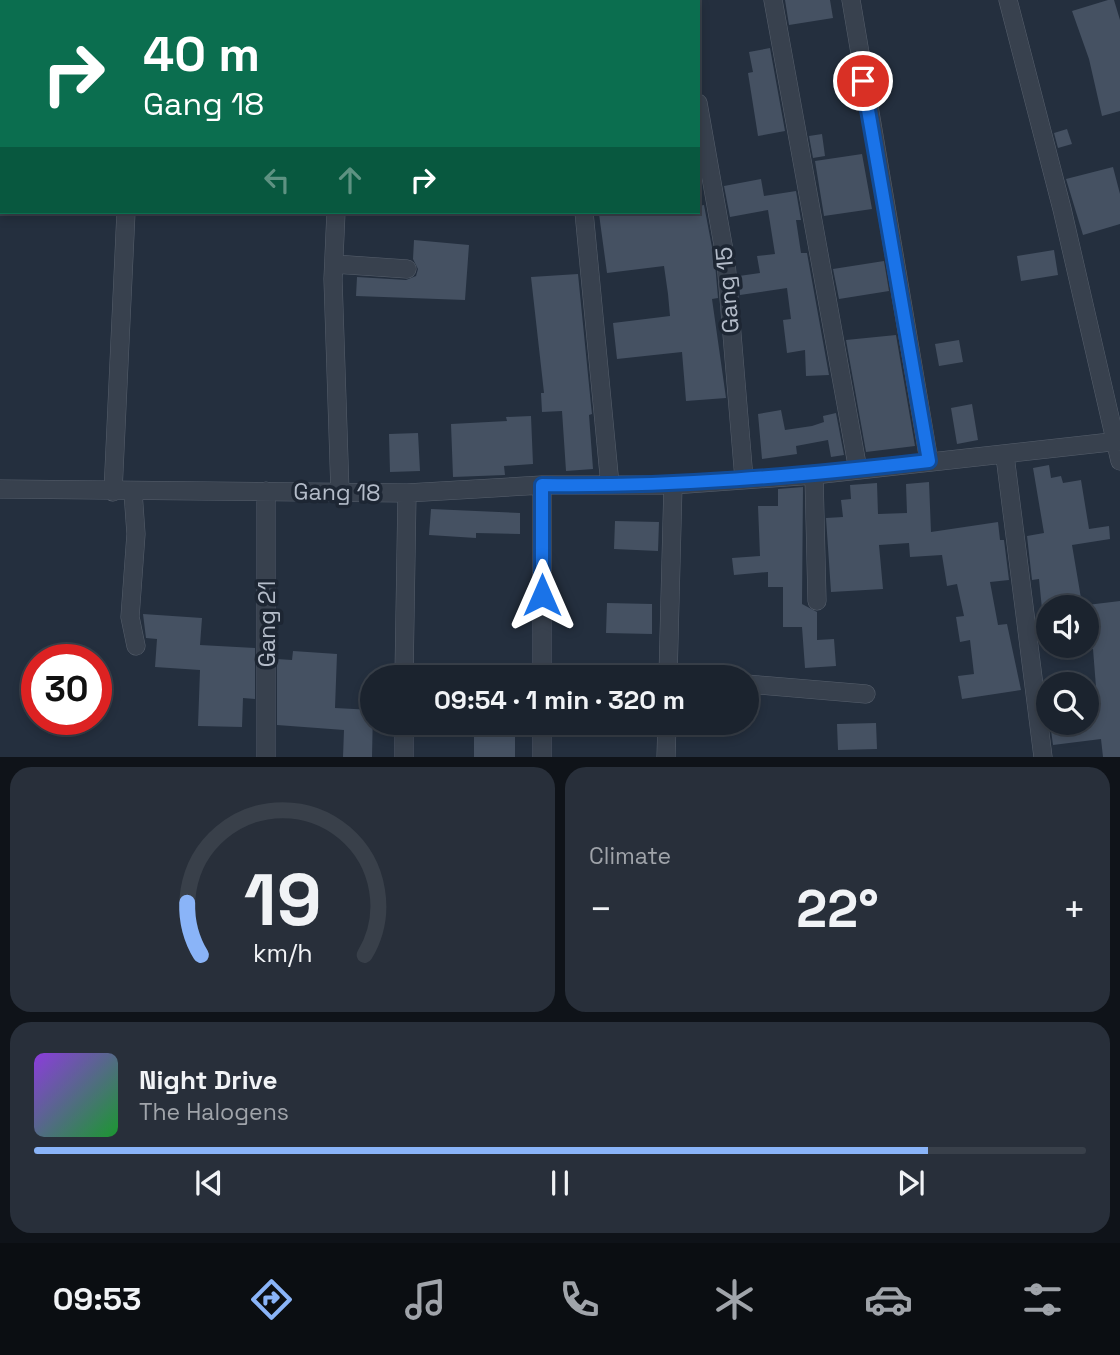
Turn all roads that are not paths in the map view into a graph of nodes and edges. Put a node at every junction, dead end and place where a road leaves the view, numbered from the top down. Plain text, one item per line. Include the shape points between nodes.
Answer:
1 (773, 0) edge
2 (851, 0) edge
3 (1008, 0) edge
4 (700, 114) edge
5 (126, 214) edge
6 (336, 214) edge
7 (584, 214) edge
8 (334, 264) junction
9 (407, 269) dead end
10 (1118, 442) edge
11 (1005, 456) junction
12 (929, 461) junction
13 (1120, 461) edge
14 (858, 470) junction
15 (814, 475) junction
16 (744, 479) junction
17 (542, 485) junction
18 (610, 485) junction
19 (673, 485) junction
20 (0, 489) edge
21 (266, 491) junction
22 (113, 492) junction
23 (133, 492) junction
24 (340, 492) junction
25 (407, 493) junction
26 (817, 601) dead end
27 (136, 646) dead end
28 (404, 665) edge
29 (542, 665) edge
30 (668, 665) edge
31 (759, 685) edge
32 (866, 694) dead end
33 (404, 735) edge
34 (542, 735) edge
35 (667, 735) edge
36 (266, 757) edge
37 (404, 757) edge
38 (542, 757) edge
39 (666, 757) edge
40 (1043, 757) edge

1 - 14 street
2 - 12 street
3 - 10 street
4 - 16 street, Gang 15 via 726,262
5 - 22 street
6 - 8 street
7 - 18 street
8 - 9 street
8 - 24 street
10 - 11 street, Gang 18
10 - 13 street
11 - 12 street, Gang 18
11 - 40 street
12 - 14 street, Gang 18
14 - 15 street, Gang 18
15 - 16 street, Gang 18
15 - 26 street
16 - 19 street, Gang 18
17 - 18 street, Gang 18
17 - 25 street, Gang 18
17 - 29 street
18 - 19 street, Gang 18
19 - 30 street
20 - 22 street, Gang 18
21 - 23 street, Gang 18
21 - 24 street, Gang 18
21 - 36 street, Gang 21
22 - 23 street, Gang 18
23 - 27 street via 136,534 130,617
24 - 25 street, Gang 18
25 - 28 street
31 - 32 street
33 - 37 street
34 - 38 street
35 - 39 street

